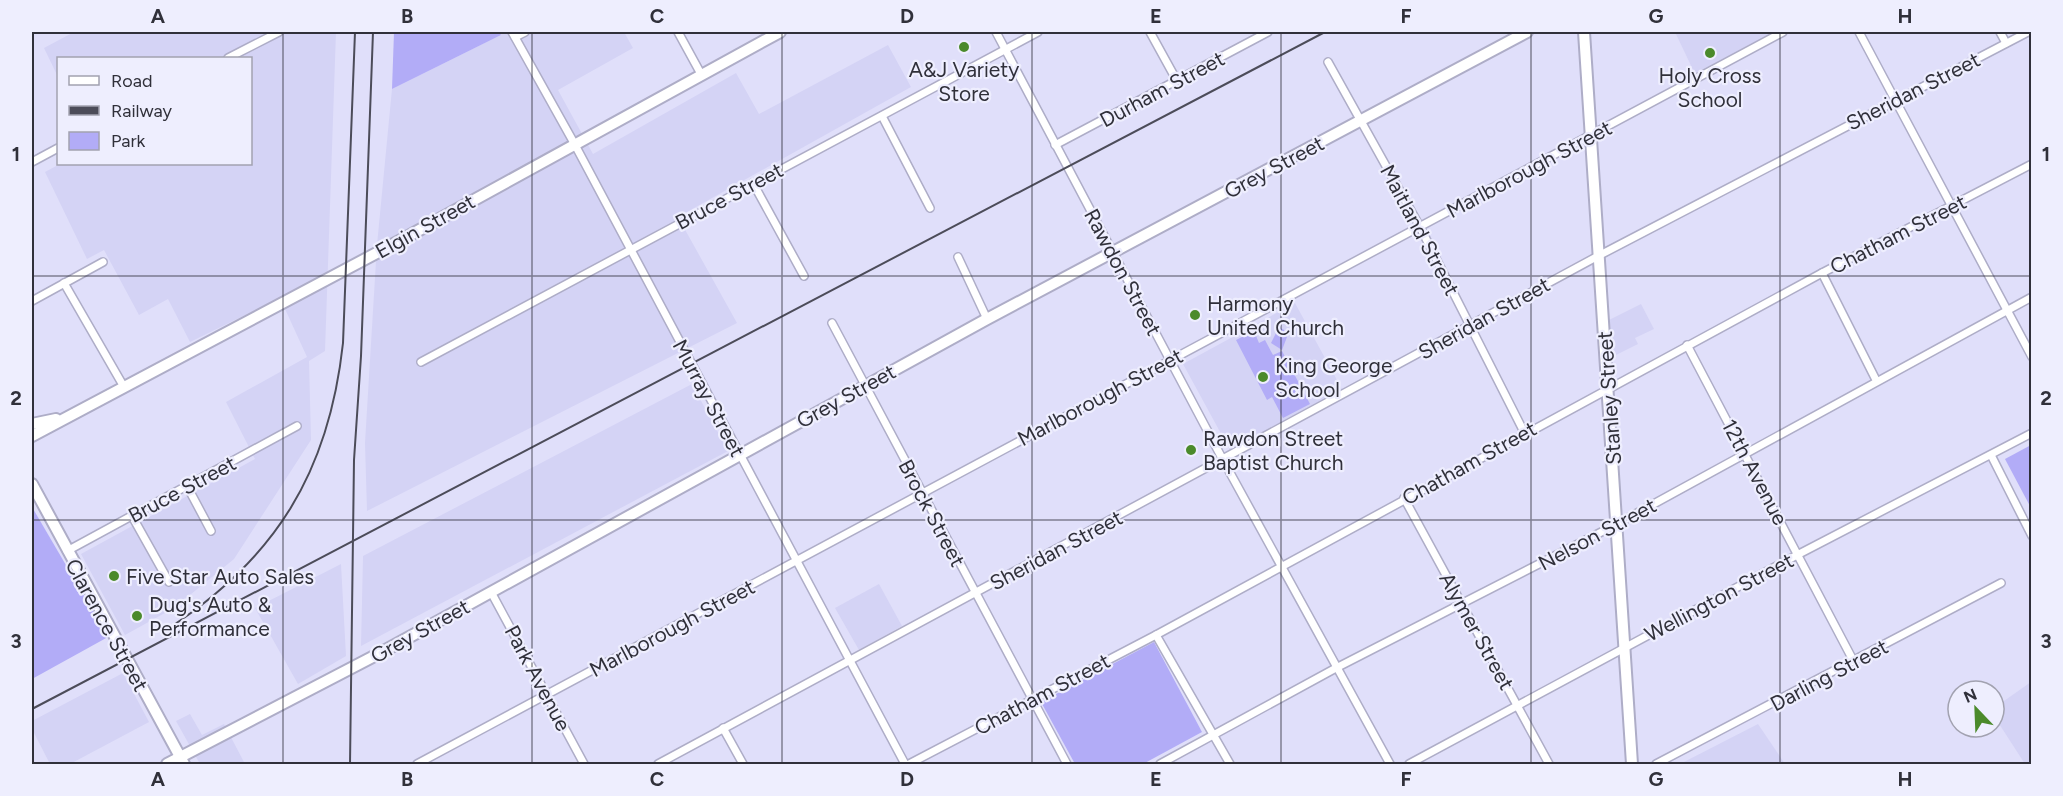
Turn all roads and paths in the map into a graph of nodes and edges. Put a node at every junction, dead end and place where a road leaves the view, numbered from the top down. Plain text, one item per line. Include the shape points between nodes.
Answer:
1 (279, 32) edge
2 (525, 32) edge
3 (678, 32) edge
4 (780, 32) edge
5 (996, 32) edge
6 (1038, 32) edge
7 (1150, 32) edge
8 (1268, 32) edge
9 (1527, 32) edge
10 (1584, 32) edge
11 (1783, 32) edge
12 (1859, 32) edge
13 (2000, 32) edge
14 (2028, 32) edge
15 (514, 34) edge
16 (2006, 43) junction
17 (1005, 50) junction
18 (230, 57) edge
19 (1328, 62) dead end
20 (701, 74) junction
21 (1177, 81) junction
22 (1895, 100) junction
23 (882, 116) junction
24 (1360, 121) junction
25 (1591, 135) junction
26 (574, 143) junction
27 (1055, 145) junction
28 (57, 149) edge
29 (32, 162) edge
30 (2031, 164) edge
31 (753, 183) junction
32 (930, 208) dead end
33 (1950, 208) junction
34 (1420, 227) junction
35 (630, 249) junction
36 (1114, 252) junction
37 (1600, 255) junction
38 (958, 257) dead end
39 (103, 262) dead end
40 (1822, 273) junction
41 (804, 276) dead end
42 (64, 283) junction
43 (2031, 297) edge
44 (32, 301) edge
45 (2006, 311) junction
46 (987, 319) junction
47 (832, 323) dead end
48 (1470, 327) junction
49 (1687, 345) junction
50 (2031, 357) edge
51 (1170, 359) junction
52 (421, 362) dead end
53 (1876, 380) junction
54 (864, 386) junction
55 (124, 387) junction
56 (1607, 388) junction
57 (68, 417) junction
58 (32, 424) edge
59 (297, 426) dead end
60 (1524, 432) junction
61 (2031, 433) edge
62 (32, 436) edge
63 (1745, 454) junction
64 (740, 455) junction
65 (1991, 455) junction
66 (1223, 460) junction
67 (32, 484) edge
68 (188, 486) junction
69 (921, 493) junction
70 (1404, 498) junction
71 (132, 516) junction
72 (1617, 524) junction
73 (211, 531) dead end
74 (2031, 536) edge
75 (67, 551) junction
76 (1799, 554) junction
77 (798, 562) junction
78 (1281, 567) junction
79 (169, 582) dead end
80 (2001, 583) dead end
81 (491, 592) junction
82 (976, 593) junction
83 (1463, 605) junction
84 (1156, 635) junction
85 (1623, 648) junction
86 (850, 659) junction
87 (1854, 662) junction
88 (1336, 668) junction
89 (547, 694) junction
90 (1031, 699) junction
91 (1518, 706) junction
92 (723, 728) junction
93 (1214, 735) junction
94 (182, 761) edge
95 (167, 765) edge
96 (417, 765) edge
97 (584, 765) edge
98 (658, 765) edge
99 (743, 765) edge
100 (907, 765) edge
101 (1067, 765) edge
102 (1160, 765) edge
103 (1230, 765) edge
104 (1390, 765) edge
105 (1409, 765) edge
106 (1550, 765) edge
107 (1632, 765) edge
108 (1656, 765) edge

1 - 18 street
2 - 15 street
3 - 20 street
4 - 20 street, Elgin Street
5 - 17 street, Rawdon Street
6 - 17 street, Bruce Street
7 - 21 street
8 - 21 street, Durham Street
9 - 24 street, Grey Street
10 - 25 street, Stanley Street
11 - 25 street, Marlborough Street
12 - 22 street
13 - 16 street
14 - 16 street, Sheridan Street
15 - 26 street, Murray Street
16 - 22 street, Sheridan Street
17 - 23 street, Bruce Street
17 - 27 street, Rawdon Street
19 - 24 street, Maitland Street
20 - 26 street, Elgin Street
21 - 27 street, Durham Street
22 - 33 street
22 - 37 street, Sheridan Street
23 - 31 street, Bruce Street
23 - 32 street
24 - 34 street, Maitland Street
24 - 36 street, Grey Street
25 - 34 street, Marlborough Street
25 - 37 street, Stanley Street
26 - 35 street, Murray Street
26 - 55 street, Elgin Street
27 - 36 street, Rawdon Street
28 - 29 street
30 - 33 street, Chatham Street
31 - 35 street, Bruce Street
31 - 41 street
33 - 40 street, Chatham Street
33 - 45 street
34 - 48 street, Maitland Street
34 - 51 street, Marlborough Street
35 - 52 street, Bruce Street
35 - 64 street, Murray Street
36 - 46 street, Grey Street
36 - 51 street, Rawdon Street
37 - 48 street, Sheridan Street
37 - 56 street, Stanley Street
38 - 46 street
39 - 42 street
40 - 49 street, Chatham Street
40 - 53 street
42 - 44 street
42 - 55 street
43 - 45 street, Nelson Street
45 - 50 street
45 - 53 street, Nelson Street
46 - 54 street, Grey Street
47 - 54 street, Brock Street
48 - 60 street, Maitland Street
48 - 66 street, Sheridan Street
49 - 56 street, Chatham Street
49 - 63 street, 12th Avenue
51 - 66 street, Rawdon Street
51 - 69 street, Marlborough Street
53 - 63 street, Nelson Street
54 - 64 street, Grey Street
54 - 69 street, Brock Street
55 - 57 street, Elgin Street
56 - 60 street, Chatham Street
56 - 72 street, Stanley Street
57 - 58 street, Elgin Street
57 - 62 street, Elgin Street
59 - 68 street, Bruce Street
60 - 70 street, Chatham Street
61 - 65 street, Wellington Street
63 - 72 street, Nelson Street
63 - 76 street, 12th Avenue
64 - 77 street, Murray Street
64 - 81 street, Grey Street
65 - 74 street
65 - 76 street, Wellington Street
66 - 78 street, Rawdon Street
66 - 82 street, Sheridan Street
67 - 75 street, Clarence Street
68 - 71 street, Bruce Street
68 - 73 street
69 - 77 street, Marlborough Street
69 - 82 street, Brock Street
70 - 78 street, Chatham Street
70 - 83 street, Alymer Street
71 - 75 street, Bruce Street
71 - 79 street
72 - 83 street, Nelson Street
72 - 85 street, Stanley Street
75 - 94 street, Clarence Street
76 - 85 street, Wellington Street
76 - 87 street, 12th Avenue
77 - 86 street, Murray Street
77 - 89 street, Marlborough Street
78 - 84 street, Chatham Street
78 - 88 street, Rawdon Street
80 - 87 street, Darling Street
81 - 89 street, Park Avenue
81 - 94 street, Grey Street
82 - 86 street, Sheridan Street
82 - 90 street, Brock Street
83 - 88 street, Nelson Street
83 - 91 street, Alymer Street
84 - 90 street, Chatham Street
84 - 93 street
85 - 91 street, Wellington Street
85 - 107 street, Stanley Street
86 - 92 street, Sheridan Street
86 - 100 street, Murray Street
87 - 108 street, Darling Street
88 - 93 street, Nelson Street
88 - 104 street, Rawdon Street
89 - 96 street, Marlborough Street
89 - 97 street, Park Avenue
90 - 100 street, Chatham Street
90 - 101 street, Brock Street
91 - 105 street, Wellington Street
91 - 106 street, Alymer Street
92 - 98 street, Sheridan Street
92 - 99 street
93 - 102 street, Nelson Street
93 - 103 street
94 - 95 street, Grey Street

